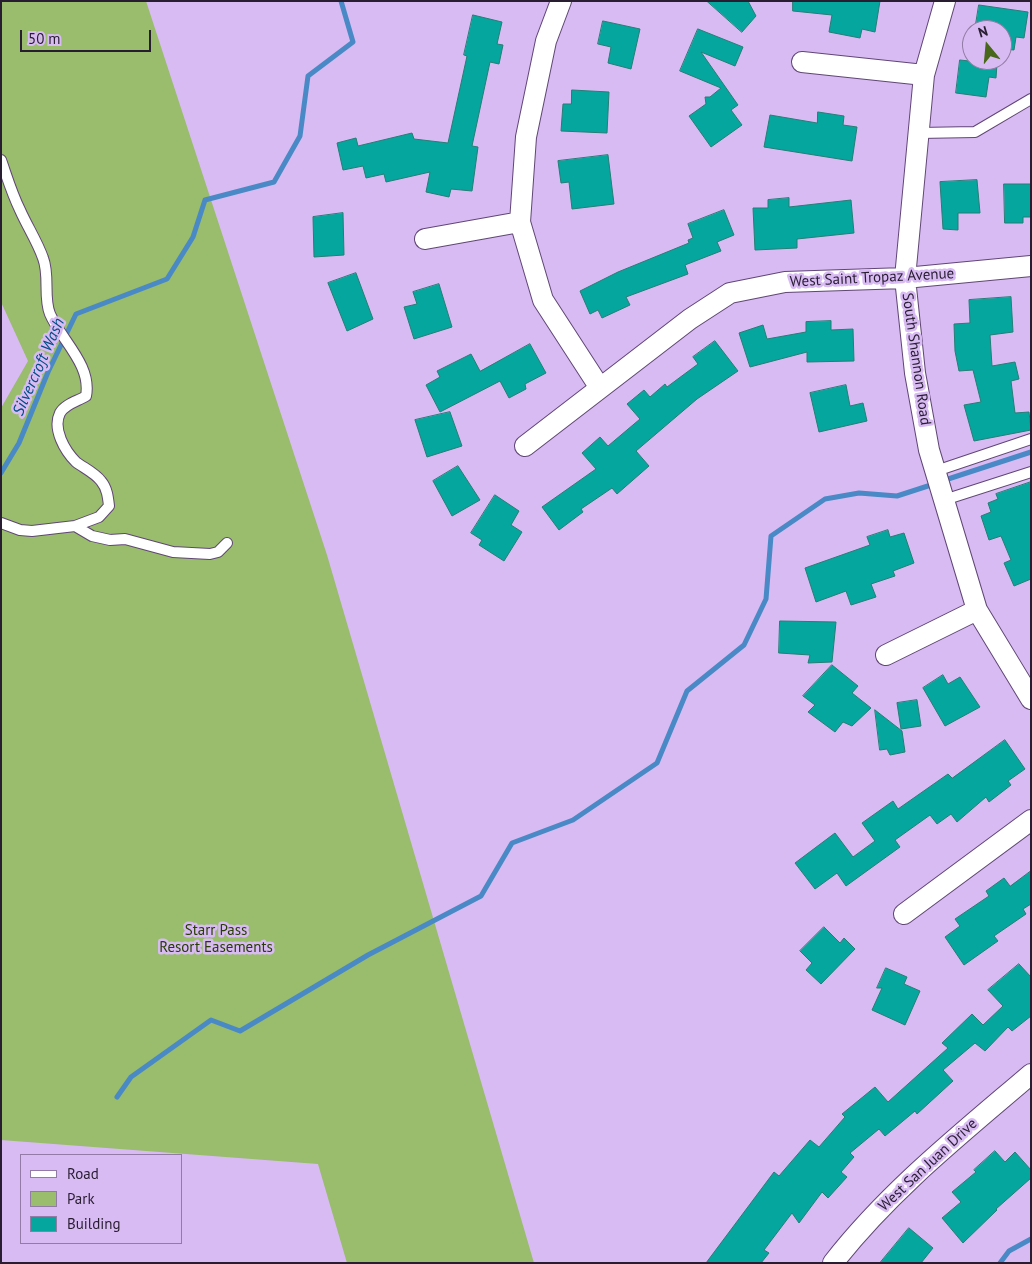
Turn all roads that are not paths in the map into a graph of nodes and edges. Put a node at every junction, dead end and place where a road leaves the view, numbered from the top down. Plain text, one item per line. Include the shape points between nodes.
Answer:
1 (561, 1) edge
2 (945, 1) edge
3 (802, 62) dead end
4 (924, 75) junction
5 (1031, 99) edge
6 (919, 134) junction
7 (1, 160) edge
8 (520, 222) junction
9 (425, 239) dead end
10 (1031, 266) edge
11 (905, 278) junction
12 (600, 388) junction
13 (1031, 440) edge
14 (525, 446) dead end
15 (936, 471) junction
16 (1031, 472) edge
17 (944, 500) junction
18 (1, 523) edge
19 (75, 526) junction
20 (227, 543) dead end
21 (977, 610) junction
22 (886, 655) dead end
23 (1028, 687) edge
24 (1031, 820) edge
25 (904, 914) dead end
26 (1031, 1074) edge
27 (833, 1263) edge

1 - 8 street via 546,41 526,136
2 - 4 street, South Shannon Road
3 - 4 street
4 - 6 street, South Shannon Road
5 - 6 lane via 976,132
6 - 11 street, South Shannon Road
7 - 19 lane via 19,209 44,259 49,313 86,379 86,396 67,405 60,413 59,433 62,444 76,462 100,479 109,506 99,517
8 - 9 street
8 - 12 street via 543,300
10 - 11 street, West Saint Tropaz Avenue
11 - 12 street, West Saint Tropaz Avenue via 785,282 730,294 690,319
11 - 15 street, South Shannon Road via 915,373
12 - 14 street, West Saint Tropaz Avenue
13 - 15 lane
15 - 17 street, South Shannon Road
16 - 17 lane
17 - 21 street, South Shannon Road
18 - 19 lane via 32,531
19 - 20 lane via 92,536 125,539 173,552 210,554 218,552
21 - 22 street
21 - 23 street, South Shannon Road
24 - 25 street
26 - 27 street, West San Juan Drive via 941,1150 856,1232

